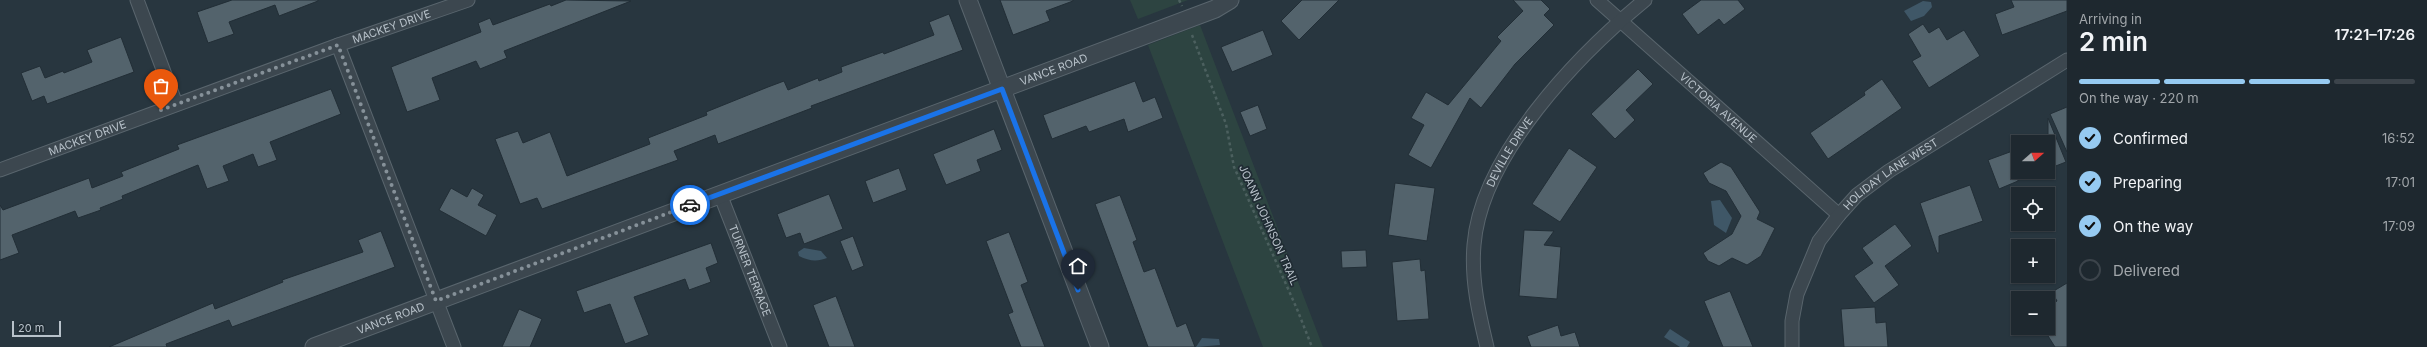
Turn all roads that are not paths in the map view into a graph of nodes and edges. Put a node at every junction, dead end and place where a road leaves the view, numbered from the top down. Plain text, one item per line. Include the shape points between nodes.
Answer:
1 (137, 0) edge
2 (468, 0) edge
3 (968, 0) edge
4 (1230, 0) edge
5 (1597, 0) edge
6 (1645, 0) edge
7 (1621, 20) junction
8 (338, 45) junction
9 (2067, 60) edge
10 (1002, 89) junction
11 (176, 104) junction
12 (0, 170) edge
13 (720, 194) junction
14 (1839, 215) junction
15 (436, 301) junction
16 (314, 347) edge
17 (454, 347) edge
18 (780, 347) edge
19 (1100, 347) edge
20 (1487, 347) edge
21 (1792, 347) edge

1 - 11 street
2 - 8 street, MACKEY DRIVE
3 - 10 street
4 - 10 street, VANCE ROAD via 1214,9
5 - 7 street, VICTORIA AVENUE
6 - 7 street, DEVILLE DRIVE
7 - 14 street, VICTORIA AVENUE
7 - 20 street, DEVILLE DRIVE via 1556,87 1511,148 1489,184 1479,214 1474,246 1477,308
8 - 11 street, MACKEY DRIVE
8 - 15 street
9 - 14 street, HOLIDAY LANE WEST via 1889,171 1857,195
10 - 13 street, VANCE ROAD
10 - 19 street
11 - 12 street, MACKEY DRIVE
13 - 15 street, VANCE ROAD
13 - 18 street, TURNER TERRACE
14 - 21 street, HOLIDAY LANE WEST via 1819,241 1798,294 1792,321
15 - 16 street, VANCE ROAD
15 - 17 street

